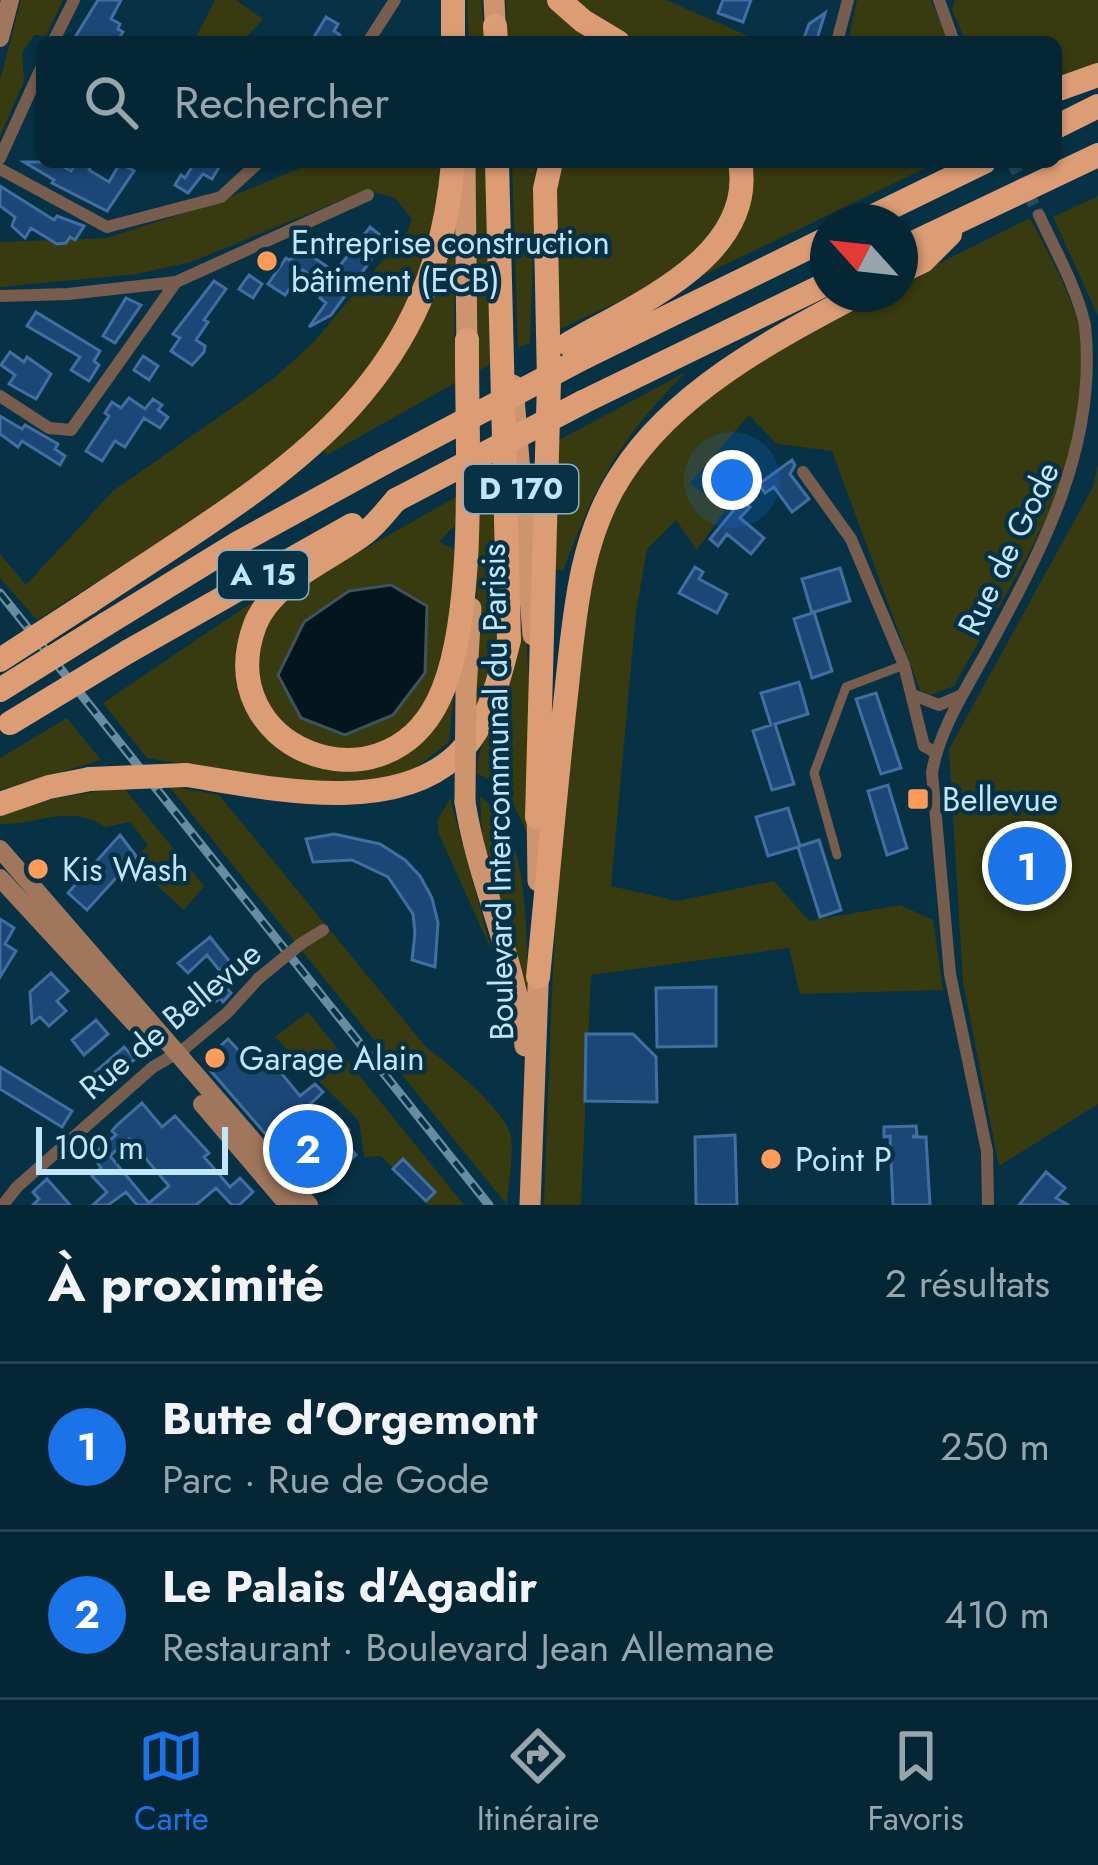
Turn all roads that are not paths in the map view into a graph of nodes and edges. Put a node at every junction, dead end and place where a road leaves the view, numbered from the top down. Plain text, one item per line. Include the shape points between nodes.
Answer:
1 (10, 0) edge
2 (74, 0) edge
3 (457, 0) edge
4 (559, 0) edge
5 (848, 0) edge
6 (939, 0) edge
7 (391, 6) edge
8 (56, 36) edge
9 (372, 36) edge
10 (454, 36) edge
11 (462, 36) edge
12 (608, 36) edge
13 (839, 36) edge
14 (952, 36) edge
15 (0, 38) edge
16 (1098, 75) edge
17 (36, 79) edge
18 (1062, 89) edge
19 (1098, 106) edge
20 (1062, 124) edge
21 (1098, 155) edge
22 (0, 158) edge
23 (252, 168) edge
24 (451, 168) edge
25 (465, 168) edge
26 (500, 168) edge
27 (500, 168) edge
28 (550, 168) edge
29 (740, 168) edge
30 (972, 168) edge
31 (0, 169) edge
32 (368, 195) dead end
33 (898, 204) edge
34 (1039, 215) tunnel mouth
35 (964, 219) junction
36 (918, 241) edge
37 (810, 246) edge
38 (918, 263) edge
39 (176, 282) junction
40 (810, 292) edge
41 (0, 296) edge
42 (828, 312) edge
43 (467, 340) junction
44 (576, 350) junction
45 (0, 396) edge
46 (803, 472) dead end
47 (396, 500) junction
48 (0, 660) edge
49 (904, 665) junction
50 (0, 690) edge
51 (914, 694) junction
52 (963, 694) junction
53 (5, 726) edge
54 (935, 752) junction
55 (0, 803) edge
56 (537, 817) junction
57 (0, 849) edge
58 (837, 855) dead end
59 (0, 862) edge
60 (0, 878) edge
61 (323, 930) dead end
62 (79, 954) junction
63 (538, 976) junction
64 (170, 1056) junction
65 (527, 1145) junction
66 (12, 1202) edge
67 (289, 1205) edge
68 (309, 1205) edge
69 (520, 1205) edge
70 (530, 1205) edge
71 (988, 1205) edge

1 - 15 main road
2 - 8 street
3 - 10 highway
3 - 11 highway
4 - 12 highway
5 - 13 street
6 - 14 street
7 - 9 street
16 - 18 highway
17 - 22 street
19 - 20 highway
21 - 35 highway
23 - 31 street via 220,197 107,227
24 - 48 highway, bridge via 423,296 365,394 298,460
25 - 43 highway, Boulevard Intercommunal du Parisis / D 170
26 - 55 highway, bridge via 509,640 485,715 455,757 408,783 362,793 126,775
27 - 56 highway, Boulevard Intercommunal du Parisis / D 170 via 535,674
28 - 56 highway
29 - 44 highway via 733,221 704,260
30 - 33 highway
32 - 39 street
34 - 52 street, Rue de Gode via 1085,324 1087,431 1057,524
35 - 36 highway
35 - 38 highway
37 - 44 highway, A 15
39 - 41 street
39 - 45 street via 71,430 49,428
40 - 47 highway, A 15, bridge
42 - 63 highway via 696,396 621,473 605,505 578,595
43 - 47 highway via 464,564 441,696 418,731 380,754 352,760 306,753 284,742 250,683 247,650 257,619
43 - 65 highway, Boulevard Intercommunal du Parisis / D 170, bridge via 474,510 465,802 521,1009
44 - 50 highway, A 15, bridge
46 - 49 street, Rue de Gode via 850,539
47 - 53 highway, A 15, bridge
49 - 51 street, Rue de Gode
49 - 58 street via 846,687 814,772
51 - 52 street via 939,705
51 - 54 street, Rue de Gode via 924,746
52 - 54 street, Rue de Gode
54 - 71 street, Rue de Gode via 950,974 987,1151
56 - 63 highway, Boulevard Intercommunal du Parisis / D 170
57 - 62 main road via 49,902
59 - 62 main road
60 - 62 main road
61 - 64 street, Rue de Bellevue, bridge
62 - 64 main road
63 - 65 highway, Boulevard Intercommunal du Parisis / D 170
64 - 66 street, Rue de Bellevue
64 - 67 main road
64 - 68 main road
65 - 69 highway, Boulevard Intercommunal du Parisis / D 170
65 - 70 highway, Boulevard Intercommunal du Parisis / D 170

